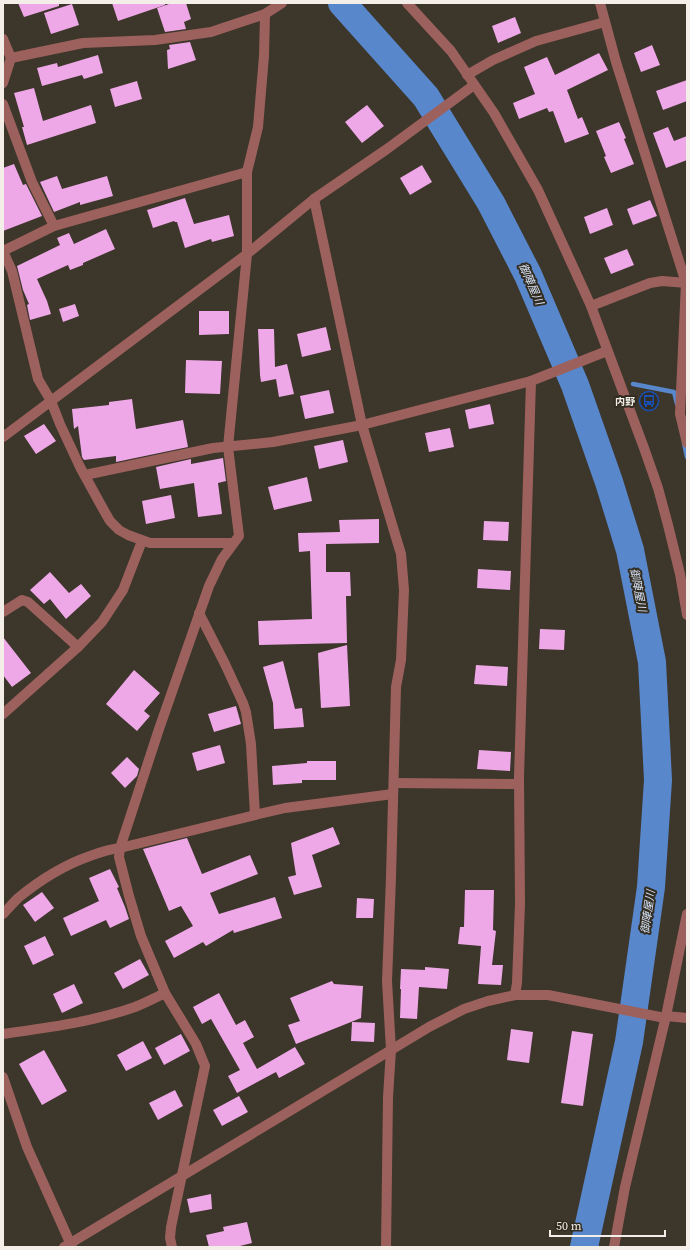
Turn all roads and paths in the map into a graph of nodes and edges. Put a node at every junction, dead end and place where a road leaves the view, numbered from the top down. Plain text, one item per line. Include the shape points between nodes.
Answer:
1 (282, 3) edge
2 (407, 3) edge
3 (600, 3) edge
4 (265, 14) junction
5 (605, 22) junction
6 (3, 39) edge
7 (11, 58) junction
8 (467, 75) junction
9 (3, 83) edge
10 (474, 85) junction
11 (3, 104) edge
12 (247, 172) junction
13 (314, 199) junction
14 (54, 226) junction
15 (3, 251) edge
16 (247, 254) junction
17 (687, 283) edge
18 (591, 306) junction
19 (607, 351) junction
20 (530, 381) junction
21 (51, 401) junction
22 (362, 425) junction
23 (3, 437) edge
24 (687, 443) edge
25 (228, 447) junction
26 (85, 475) junction
27 (142, 541) junction
28 (233, 543) junction
29 (3, 612) edge
30 (199, 613) junction
31 (687, 615) edge
32 (78, 648) junction
33 (3, 714) edge
34 (394, 783) junction
35 (519, 784) junction
36 (393, 794) junction
37 (255, 815) junction
38 (120, 848) junction
39 (3, 914) edge
40 (687, 914) edge
41 (165, 993) junction
42 (515, 995) junction
43 (666, 1017) junction
44 (687, 1018) edge
45 (3, 1034) edge
46 (391, 1050) junction
47 (3, 1077) edge
48 (181, 1176) junction
49 (69, 1246) edge
50 (172, 1247) edge
51 (386, 1247) edge
52 (614, 1247) edge

1 - 4 street
2 - 8 street via 451,51
3 - 5 street
4 - 7 street via 211,32 155,40 83,43
4 - 12 street via 258,127
5 - 8 street via 536,41
5 - 17 street
6 - 7 street
7 - 9 street
8 - 10 street
10 - 13 street
10 - 18 street via 494,113 538,190
11 - 14 street via 32,182
12 - 14 street
12 - 16 street
13 - 16 street
13 - 22 street
14 - 15 street
15 - 21 street via 12,270 38,379
16 - 21 street
16 - 25 street
17 - 18 street via 650,283
17 - 24 street via 680,414
18 - 19 street
19 - 20 street
19 - 31 street via 658,488 680,574
20 - 22 street
20 - 35 street
21 - 23 street
21 - 26 street
22 - 25 street via 273,442
22 - 34 street via 401,554 404,590 401,660 396,687
25 - 26 street
25 - 28 street via 239,536
26 - 27 street via 110,521 119,530
27 - 28 street
27 - 32 street via 123,590 102,622
28 - 30 street via 222,559
29 - 32 street via 22,600 28,602
30 - 37 street via 246,712 252,744
30 - 38 street
32 - 33 street
34 - 35 street
34 - 36 street
35 - 42 street via 520,904
36 - 37 street
36 - 46 street via 387,981
37 - 38 street
38 - 39 street via 110,849 67,865 31,888
38 - 41 street via 119,857 139,929
40 - 43 street
41 - 45 street via 136,1007 100,1018
41 - 48 street via 196,1044 204,1066
42 - 43 street via 548,994
42 - 46 street via 464,1009
43 - 44 street
43 - 52 street via 625,1186
46 - 48 street
46 - 51 street
47 - 49 street via 27,1147
48 - 49 street
48 - 50 street via 171,1227

